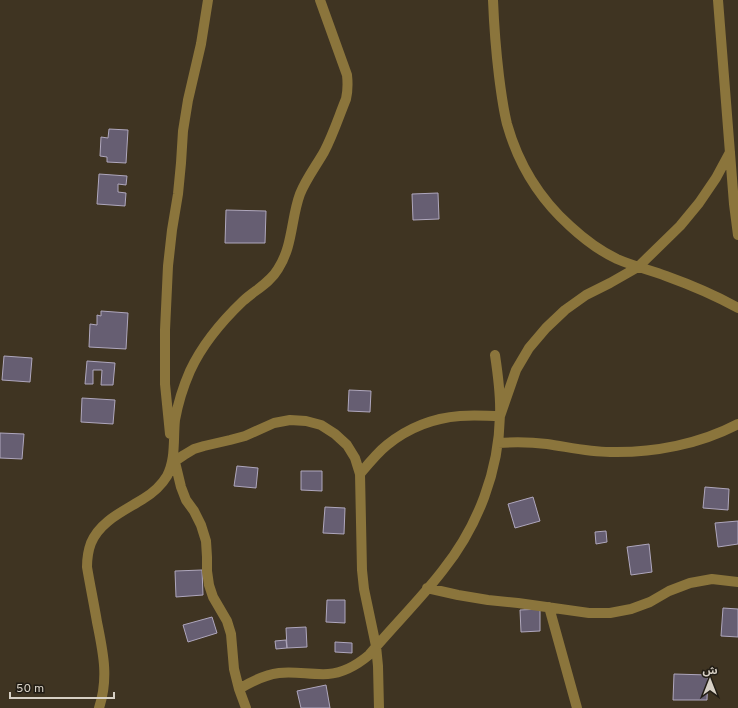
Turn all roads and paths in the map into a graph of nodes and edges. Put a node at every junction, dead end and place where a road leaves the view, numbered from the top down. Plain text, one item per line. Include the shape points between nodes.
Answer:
1 (208, 0) edge
2 (320, 0) edge
3 (493, 0) edge
4 (718, 0) edge
5 (730, 152) junction
6 (738, 235) edge
7 (638, 267) junction
8 (738, 308) edge
9 (495, 355) dead end
10 (500, 416) junction
11 (738, 424) edge
12 (498, 443) junction
13 (174, 458) junction
14 (360, 474) junction
15 (738, 582) edge
16 (427, 588) junction
17 (549, 607) junction
18 (376, 646) junction
19 (239, 689) junction
20 (99, 708) edge
21 (246, 708) edge
22 (379, 708) edge
23 (577, 708) edge

1 - 13 street via 183,132 168,266 165,384
2 - 13 street via 347,75 346,99 325,150 301,192 293,216 289,243 278,269 231,313 208,341 191,371 177,414
3 - 7 street via 502,101 507,123 523,165 547,202 562,219 616,259
4 - 5 street
5 - 6 street
5 - 7 street via 699,203 680,226
7 - 8 street via 691,285
7 - 10 street via 586,295 546,328 516,370
9 - 10 street
10 - 12 street
10 - 14 street via 460,416 422,425 387,445
11 - 12 street via 690,443 650,450 610,452 540,443
12 - 16 street via 494,466 476,518 457,552
13 - 14 street via 245,436 274,423 306,421 321,425 347,445
13 - 19 street via 186,500 201,525 206,541 209,584 213,598 227,621
13 - 20 street via 160,486 106,522 91,542 87,567 105,668 105,686
14 - 18 street via 362,570
15 - 17 street via 712,579 690,583 637,607 610,613 589,613
16 - 17 street via 473,598
16 - 18 street
17 - 23 street
18 - 19 street via 360,663 339,672 279,673 265,676
18 - 22 street
19 - 21 street

